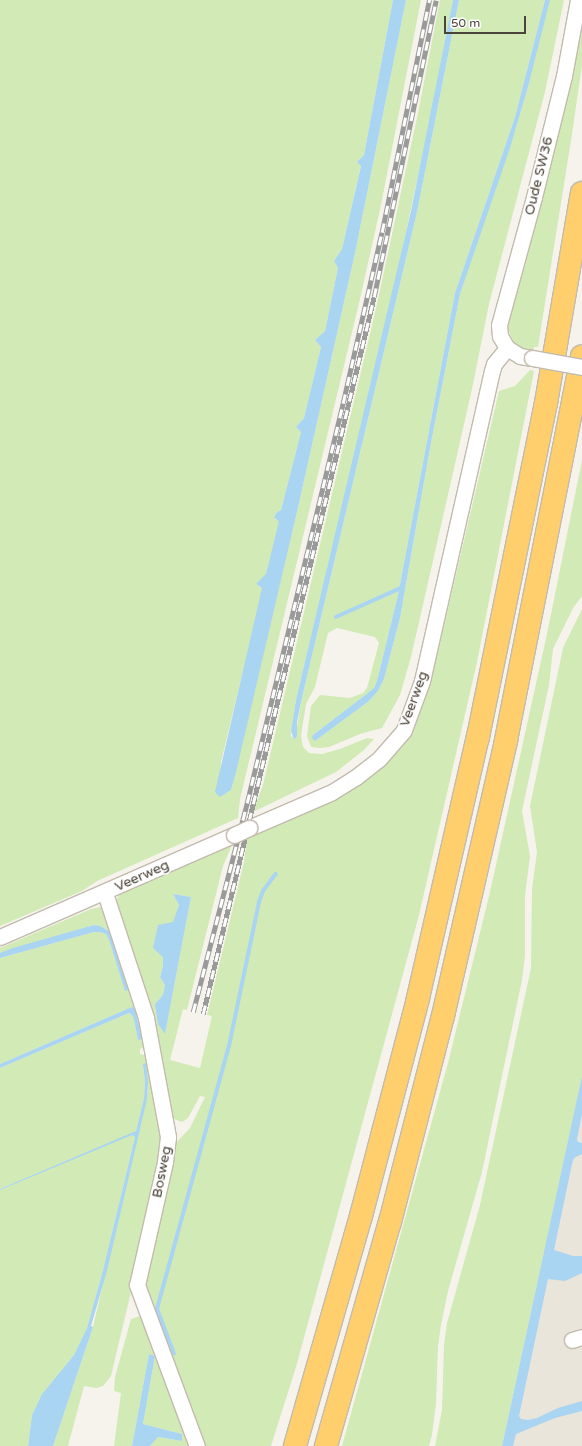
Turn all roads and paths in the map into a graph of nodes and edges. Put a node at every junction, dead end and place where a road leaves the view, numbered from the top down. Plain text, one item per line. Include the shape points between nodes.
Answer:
1 (578, 0) edge
2 (582, 193) edge
3 (507, 348) junction
4 (582, 356) edge
5 (582, 367) edge
6 (105, 893) junction
7 (0, 937) edge
8 (197, 1446) edge
9 (295, 1446) edge
10 (326, 1446) edge

1 - 3 street, Oude SW36 via 564,76 534,197 500,316 500,336
2 - 9 highway via 546,403 478,737 416,1005 361,1216
3 - 5 street, bridge via 520,356
3 - 6 street, Veerweg, bridge via 494,364 492,371 422,681 404,730 378,759 332,792
4 - 10 highway via 506,740 443,1016 390,1222
6 - 7 street, Veerweg
6 - 8 street, Bosweg via 146,1018 168,1137 166,1162 137,1285

